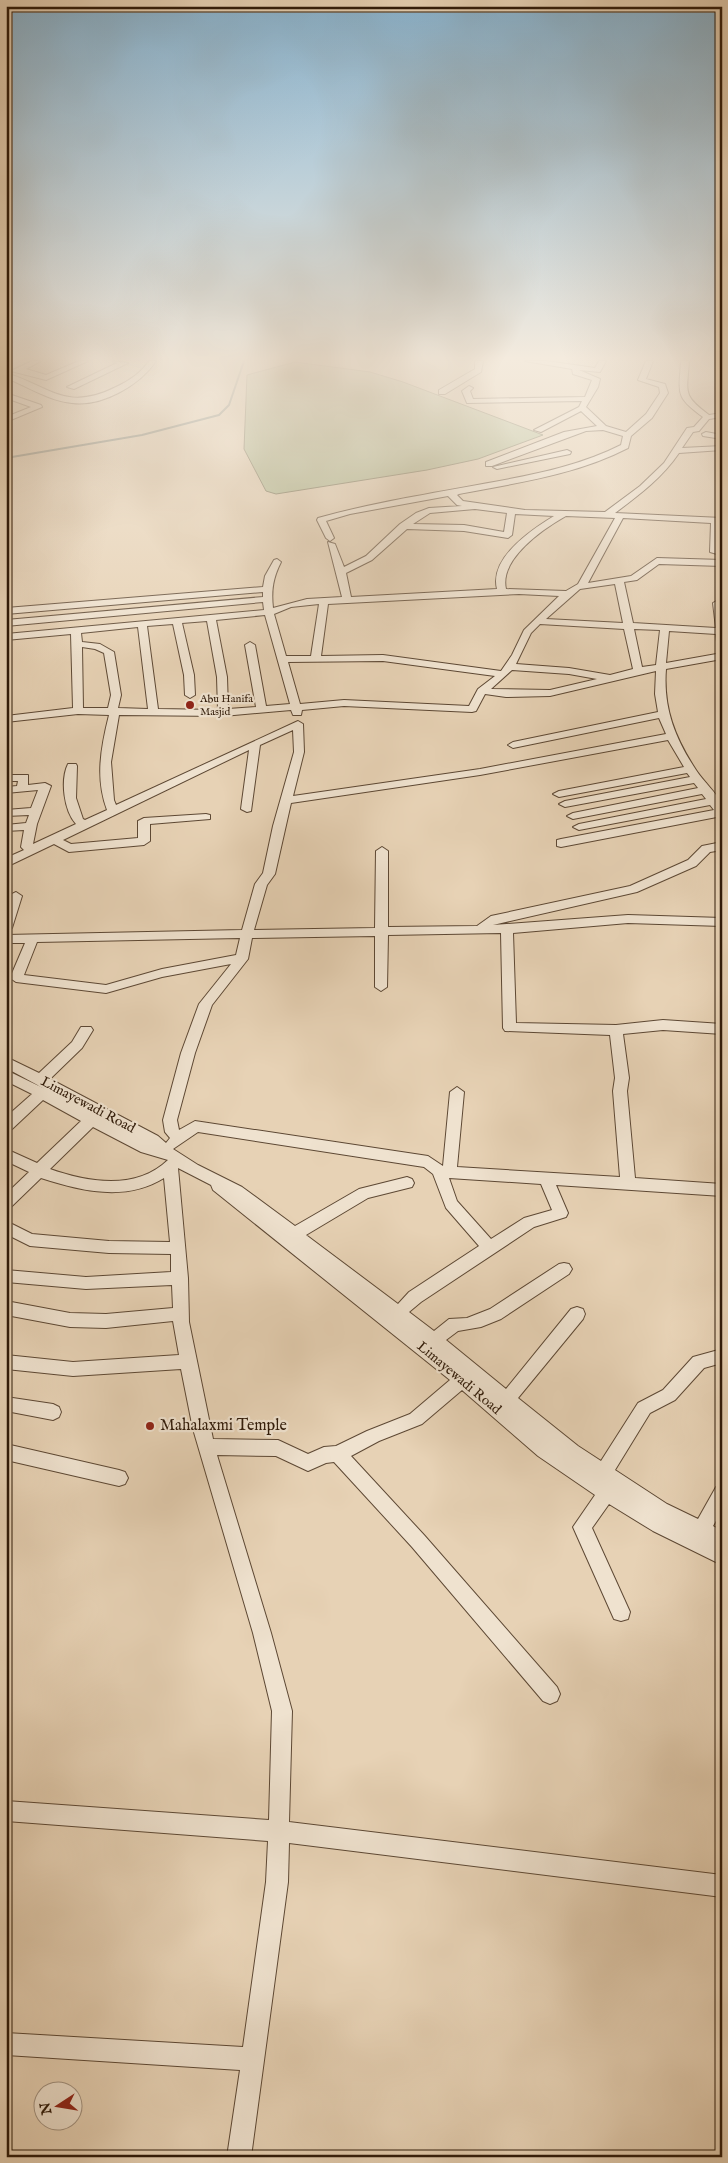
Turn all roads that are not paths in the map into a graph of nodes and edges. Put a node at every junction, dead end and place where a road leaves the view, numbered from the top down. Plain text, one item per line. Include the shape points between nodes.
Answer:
1 (499, 462) edge
2 (521, 462) edge
3 (539, 462) edge
4 (590, 462) edge
5 (670, 462) edge
6 (544, 465) dead end
7 (455, 493) junction
8 (479, 507) junction
9 (511, 512) junction
10 (564, 512) junction
11 (607, 515) junction
12 (620, 516) junction
13 (718, 521) edge
14 (403, 526) junction
15 (714, 552) dead end
16 (277, 562) dead end
17 (722, 563) edge
18 (341, 572) junction
19 (619, 579) junction
20 (581, 587) junction
21 (502, 592) junction
22 (267, 594) junction
23 (568, 594) junction
24 (324, 601) junction
25 (348, 601) junction
26 (718, 603) dead end
27 (6, 611) edge
28 (270, 612) junction
29 (211, 618) junction
30 (177, 621) junction
31 (539, 621) junction
32 (6, 623) edge
33 (142, 625) junction
34 (627, 626) junction
35 (108, 628) junction
36 (665, 628) junction
37 (720, 631) edge
38 (76, 632) junction
39 (6, 637) edge
40 (722, 642) edge
41 (77, 644) junction
42 (250, 645) dead end
43 (109, 652) junction
44 (722, 656) edge
45 (316, 658) junction
46 (283, 659) junction
47 (662, 666) junction
48 (506, 670) junction
49 (638, 671) junction
50 (612, 678) junction
51 (482, 691) junction
52 (190, 695) dead end
53 (297, 706) junction
54 (78, 711) junction
55 (114, 711) junction
56 (262, 711) junction
57 (153, 712) junction
58 (223, 714) junction
59 (664, 714) junction
60 (6, 719) edge
61 (298, 724) junction
62 (673, 736) junction
63 (255, 744) junction
64 (513, 745) dead end
65 (72, 766) dead end
66 (690, 769) junction
67 (6, 778) edge
68 (697, 779) junction
69 (22, 789) junction
70 (6, 790) edge
71 (705, 790) junction
72 (559, 794) dead end
73 (286, 800) junction
74 (713, 801) junction
75 (566, 804) dead end
76 (247, 809) dead end
77 (38, 811) junction
78 (113, 812) junction
79 (721, 813) edge
80 (6, 814) edge
81 (573, 816) dead end
82 (206, 817) dead end
83 (29, 826) junction
84 (84, 826) junction
85 (580, 827) dead end
86 (6, 828) edge
87 (54, 840) junction
88 (560, 843) dead end
89 (722, 846) edge
90 (39, 848) junction
91 (382, 851) dead end
92 (6, 863) edge
93 (16, 896) dead end
94 (722, 922) edge
95 (6, 928) edge
96 (482, 928) junction
97 (507, 929) junction
98 (382, 930) junction
99 (246, 932) junction
100 (6, 938) edge
101 (33, 938) junction
102 (242, 959) junction
103 (382, 987) dead end
104 (722, 1029) edge
105 (86, 1030) dead end
106 (616, 1030) junction
107 (6, 1062) edge
108 (6, 1075) edge
109 (42, 1086) junction
110 (457, 1092) dead end
111 (91, 1120) junction
112 (6, 1126) edge
113 (179, 1138) junction
114 (6, 1154) edge
115 (171, 1160) junction
116 (38, 1170) junction
117 (444, 1172) junction
118 (546, 1178) junction
119 (210, 1179) junction
120 (407, 1183) dead end
121 (628, 1184) junction
122 (722, 1190) edge
123 (6, 1203) edge
124 (6, 1227) edge
125 (295, 1234) junction
126 (178, 1248) junction
127 (490, 1248) junction
128 (564, 1269) dead end
129 (6, 1276) edge
130 (180, 1278) junction
131 (6, 1308) edge
132 (180, 1314) junction
133 (577, 1314) dead end
134 (394, 1317) junction
135 (434, 1340) junction
136 (722, 1356) edge
137 (188, 1361) junction
138 (6, 1362) edge
139 (462, 1380) junction
140 (507, 1400) junction
141 (6, 1404) edge
142 (53, 1412) dead end
143 (207, 1447) junction
144 (6, 1452) edge
145 (338, 1454) junction
146 (603, 1473) junction
147 (120, 1478) dead end
148 (722, 1493) edge
149 (606, 1494) junction
150 (701, 1530) junction
151 (722, 1540) edge
152 (722, 1556) edge
153 (620, 1612) dead end
154 (550, 1694) dead end
155 (6, 1811) edge
156 (279, 1831) junction
157 (722, 1886) edge
158 (6, 2044) edge
159 (252, 2059) junction
160 (238, 2157) edge

1 - 2 street via 491,466
3 - 6 street
4 - 7 street
5 - 11 street via 643,488
7 - 8 street via 452,495 460,502
7 - 18 street via 320,520 326,527
8 - 9 street
8 - 14 street via 429,511
9 - 10 street
9 - 14 street via 508,535 464,528
10 - 11 street
10 - 21 street via 525,542 508,561 500,579
11 - 12 street
12 - 13 street
12 - 20 street
13 - 15 street
14 - 18 street via 369,558
16 - 22 street via 270,570
17 - 19 street via 657,561 634,578
18 - 25 street
19 - 20 street
19 - 34 street
20 - 23 street
21 - 23 street
21 - 25 street
22 - 27 street
22 - 28 street
22 - 32 street
23 - 31 street
24 - 25 street
24 - 28 street via 289,605
24 - 45 street
26 - 37 street
28 - 29 street
28 - 46 street
29 - 30 street
29 - 58 street via 225,690
30 - 33 street
30 - 52 street via 189,674
31 - 34 street
31 - 48 street via 527,632
33 - 35 street
33 - 57 street
34 - 36 street
34 - 49 street
35 - 38 street
35 - 43 street
36 - 37 street
36 - 47 street
37 - 40 street
38 - 39 street
38 - 41 street
41 - 43 street via 97,646
41 - 54 street
42 - 56 street
43 - 55 street via 116,695
44 - 47 street
45 - 46 street
45 - 48 street via 382,658
46 - 53 street
47 - 49 street
47 - 59 street via 660,695
48 - 50 street via 569,671
48 - 51 street
49 - 50 street
50 - 51 street via 550,692 506,694
51 - 53 street via 472,709 353,704
53 - 56 street
53 - 61 street
54 - 55 street
54 - 60 street
55 - 57 street
55 - 78 street via 106,753 105,796
56 - 58 street
57 - 58 street
59 - 62 street
59 - 64 street
61 - 63 street
61 - 73 street via 299,752
62 - 66 street
62 - 73 street via 474,774
63 - 76 street
63 - 78 street
65 - 84 street via 69,781 71,797 78,821
66 - 68 street
66 - 72 street
67 - 69 street via 24,777
68 - 71 street
68 - 75 street
69 - 70 street
69 - 77 street via 45,786
71 - 74 street
71 - 81 street
73 - 99 street via 269,874 261,884
74 - 79 street
74 - 85 street
77 - 80 street
77 - 83 street
78 - 84 street
79 - 88 street
82 - 87 street via 144,821 144,841 69,848
83 - 86 street
83 - 90 street via 27,847
84 - 87 street
87 - 90 street
89 - 96 street via 706,849 692,863 633,889 491,920
90 - 92 street
91 - 98 street
93 - 95 street
94 - 97 street via 628,919
96 - 97 street
96 - 98 street
97 - 106 street via 510,1028
98 - 99 street
98 - 103 street
99 - 101 street
99 - 102 street
100 - 101 street
101 - 102 street via 16,978 106,989 162,973
102 - 113 street via 206,1004 188,1053 170,1120 172,1132
104 - 106 street via 663,1025
105 - 109 street
106 - 121 street
107 - 109 street, Limayewadi Road
108 - 109 street, Limayewadi Road
109 - 111 street, Limayewadi Road
109 - 112 street
109 - 115 street, Limayewadi Road via 153,1140
110 - 117 street via 454,1141
111 - 115 street, Limayewadi Road
111 - 116 street
113 - 115 street
113 - 117 street via 194,1126 428,1162
114 - 116 street
115 - 116 street via 158,1177 142,1183 87,1186
115 - 119 street, Limayewadi Road
115 - 126 street
116 - 123 street
117 - 118 street
117 - 127 street via 451,1204
118 - 121 street
118 - 127 street via 561,1213 529,1222
119 - 125 street, Limayewadi Road via 237,1191
119 - 134 street, Limayewadi Road
120 - 125 street via 364,1193
121 - 122 street
124 - 126 street via 30,1240 109,1247
125 - 134 street, Limayewadi Road
126 - 130 street
127 - 134 street via 440,1280
128 - 135 street via 510,1308 464,1326 454,1324
129 - 130 street via 86,1283
130 - 132 street
131 - 132 street via 70,1320 106,1321
132 - 137 street
133 - 140 street
134 - 135 street, Limayewadi Road
134 - 139 street, Limayewadi Road
135 - 140 street, Limayewadi Road
136 - 146 street via 699,1362 669,1395 644,1408
137 - 138 street via 73,1369
137 - 143 street
139 - 145 street via 416,1419
139 - 149 street, Limayewadi Road via 544,1450
140 - 146 street, Limayewadi Road
141 - 142 street
143 - 145 street via 278,1448 308,1463 324,1455
143 - 156 street via 282,1711
144 - 147 street
145 - 154 street
146 - 150 street, Limayewadi Road via 661,1510
148 - 150 street
149 - 152 street, Limayewadi Road
149 - 153 street via 582,1527
150 - 151 street, Limayewadi Road
155 - 156 street
156 - 157 street
156 - 159 street via 277,1882
158 - 159 street
159 - 160 street

